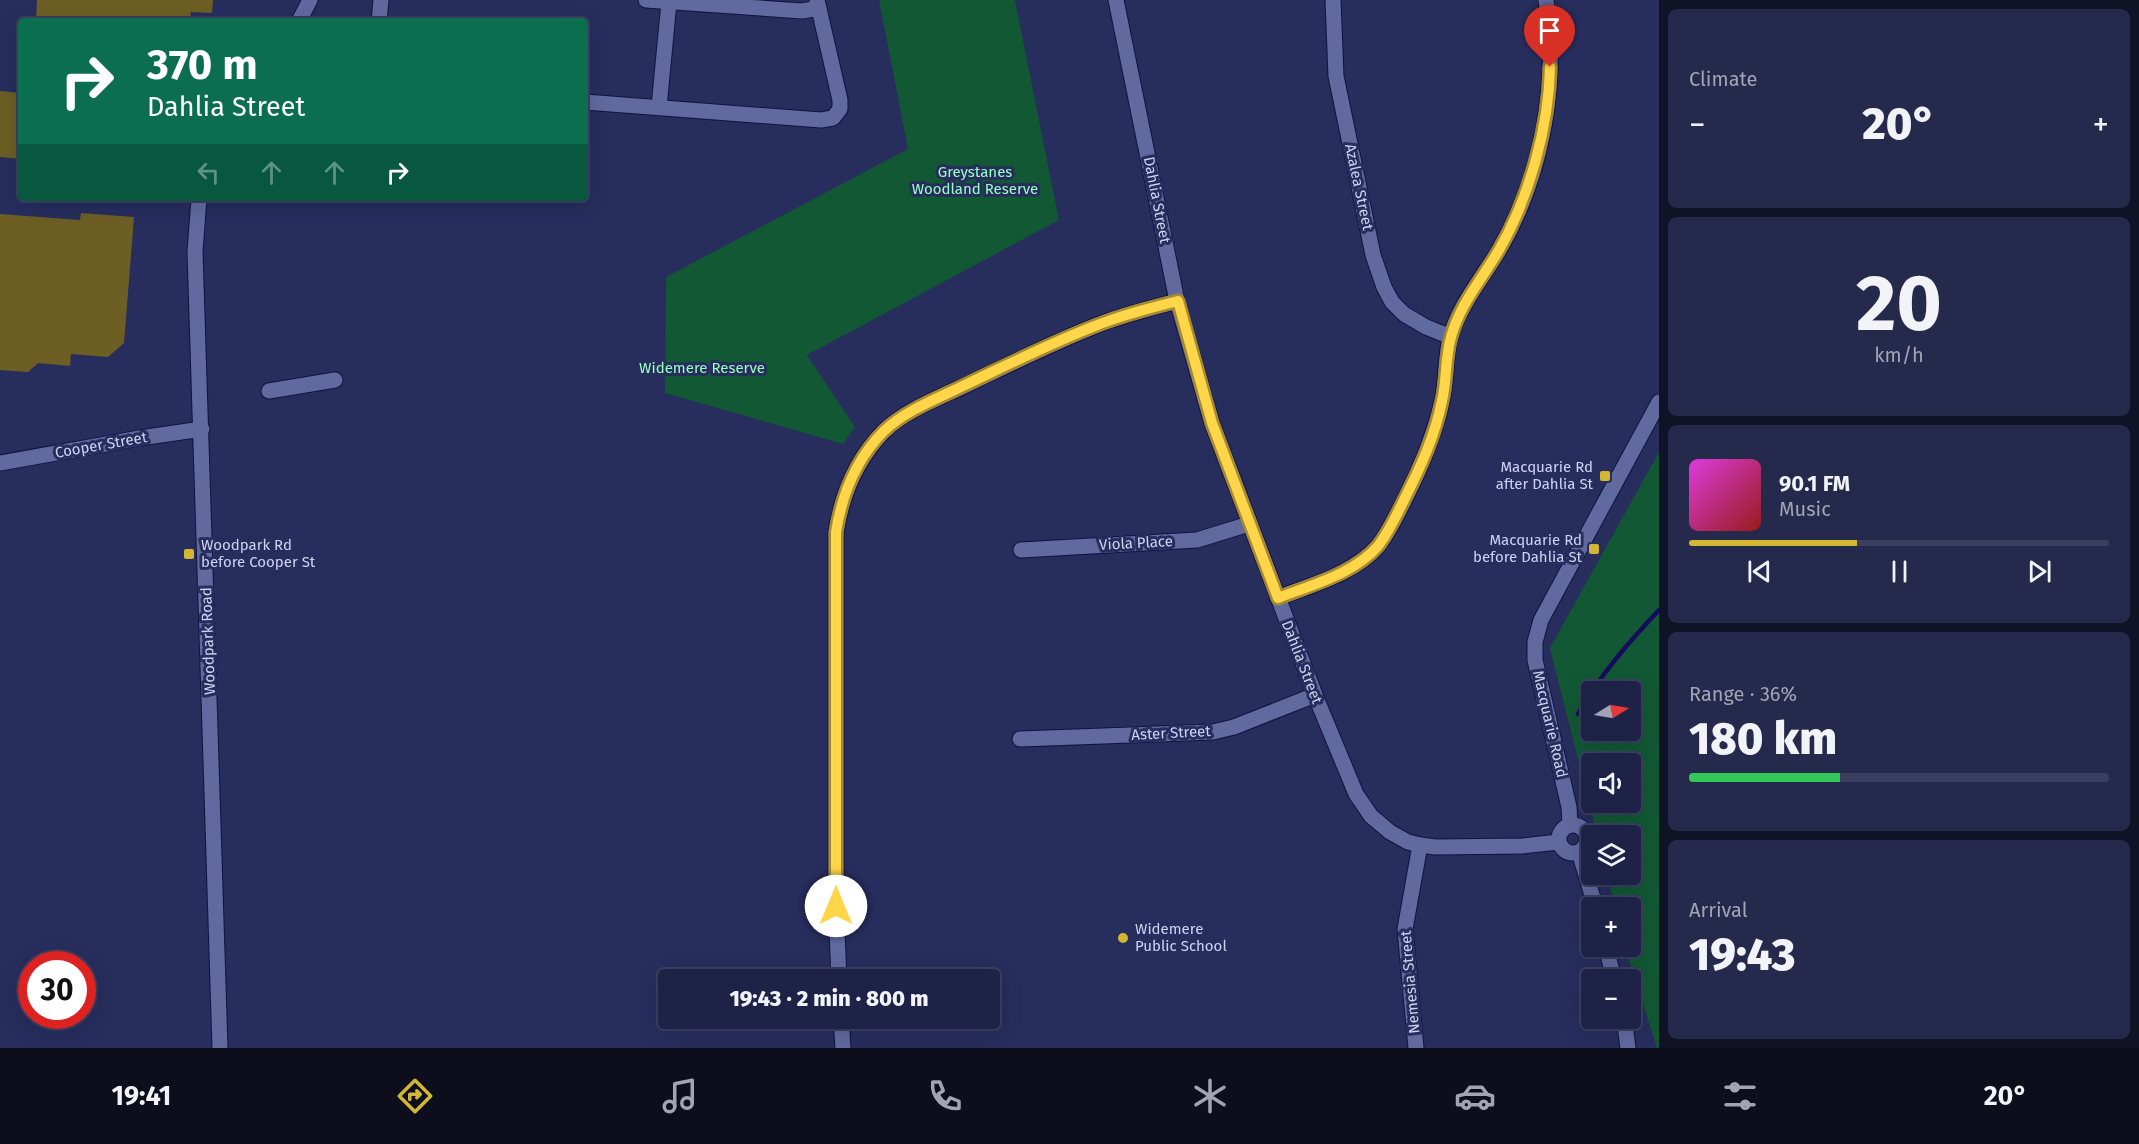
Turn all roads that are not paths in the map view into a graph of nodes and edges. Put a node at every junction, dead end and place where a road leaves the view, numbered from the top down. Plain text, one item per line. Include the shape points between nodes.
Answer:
1 (310, 0) edge
2 (381, 0) edge
3 (646, 0) edge
4 (1116, 0) edge
5 (1333, 0) edge
6 (1546, 0) edge
7 (669, 2) junction
8 (818, 4) edge
9 (301, 18) edge
10 (379, 18) edge
11 (588, 102) edge
12 (659, 107) junction
13 (199, 201) edge
14 (1178, 301) junction
15 (1451, 337) junction
16 (335, 380) dead end
17 (269, 392) dead end
18 (1659, 402) edge
19 (202, 429) junction
20 (0, 463) edge
21 (1249, 524) junction
22 (1021, 550) dead end
23 (1278, 598) junction
24 (1315, 695) junction
25 (1020, 739) dead end
26 (1570, 824) junction
27 (1559, 842) junction
28 (1420, 845) junction
29 (1579, 852) junction
30 (1593, 897) edge
31 (839, 969) edge
32 (842, 1029) edge
33 (1625, 1029) edge
34 (220, 1048) edge
35 (843, 1048) edge
36 (1416, 1048) edge
37 (1628, 1048) edge

1 - 9 street
2 - 10 street
3 - 7 street
4 - 14 street, Dahlia Street
5 - 15 street, Azalea Street via 1336,76 1373,255 1384,287 1404,314
6 - 15 street via 1551,31 1550,85 1532,174 1499,250 1469,295
7 - 8 street via 802,11
7 - 12 street
8 - 12 street via 840,100 840,109 833,118
11 - 12 street
13 - 19 street, Woodpark Road via 195,252
14 - 21 street, Dahlia Street via 1212,423
14 - 31 street via 1095,326 915,409 885,430 863,455 849,482 836,532
15 - 23 street via 1443,398 1425,457 1378,546 1356,564
16 - 17 street
18 - 26 street, Macquarie Road via 1551,600 1535,642 1536,669
19 - 20 street, Cooper Street
19 - 34 street, Woodpark Road
21 - 22 street, Viola Place via 1197,540
21 - 23 street, Dahlia Street
23 - 24 street, Dahlia Street
24 - 25 street, Aster Street via 1213,732
24 - 28 street, Dahlia Street via 1365,810 1390,832
26 - 27 street via 1560,831
26 - 29 street via 1586,832 1586,846
27 - 28 street, Dahlia Street
27 - 29 street via 1566,852
28 - 36 street, Nemesia Street via 1404,929
29 - 30 street
32 - 35 street
33 - 37 street

